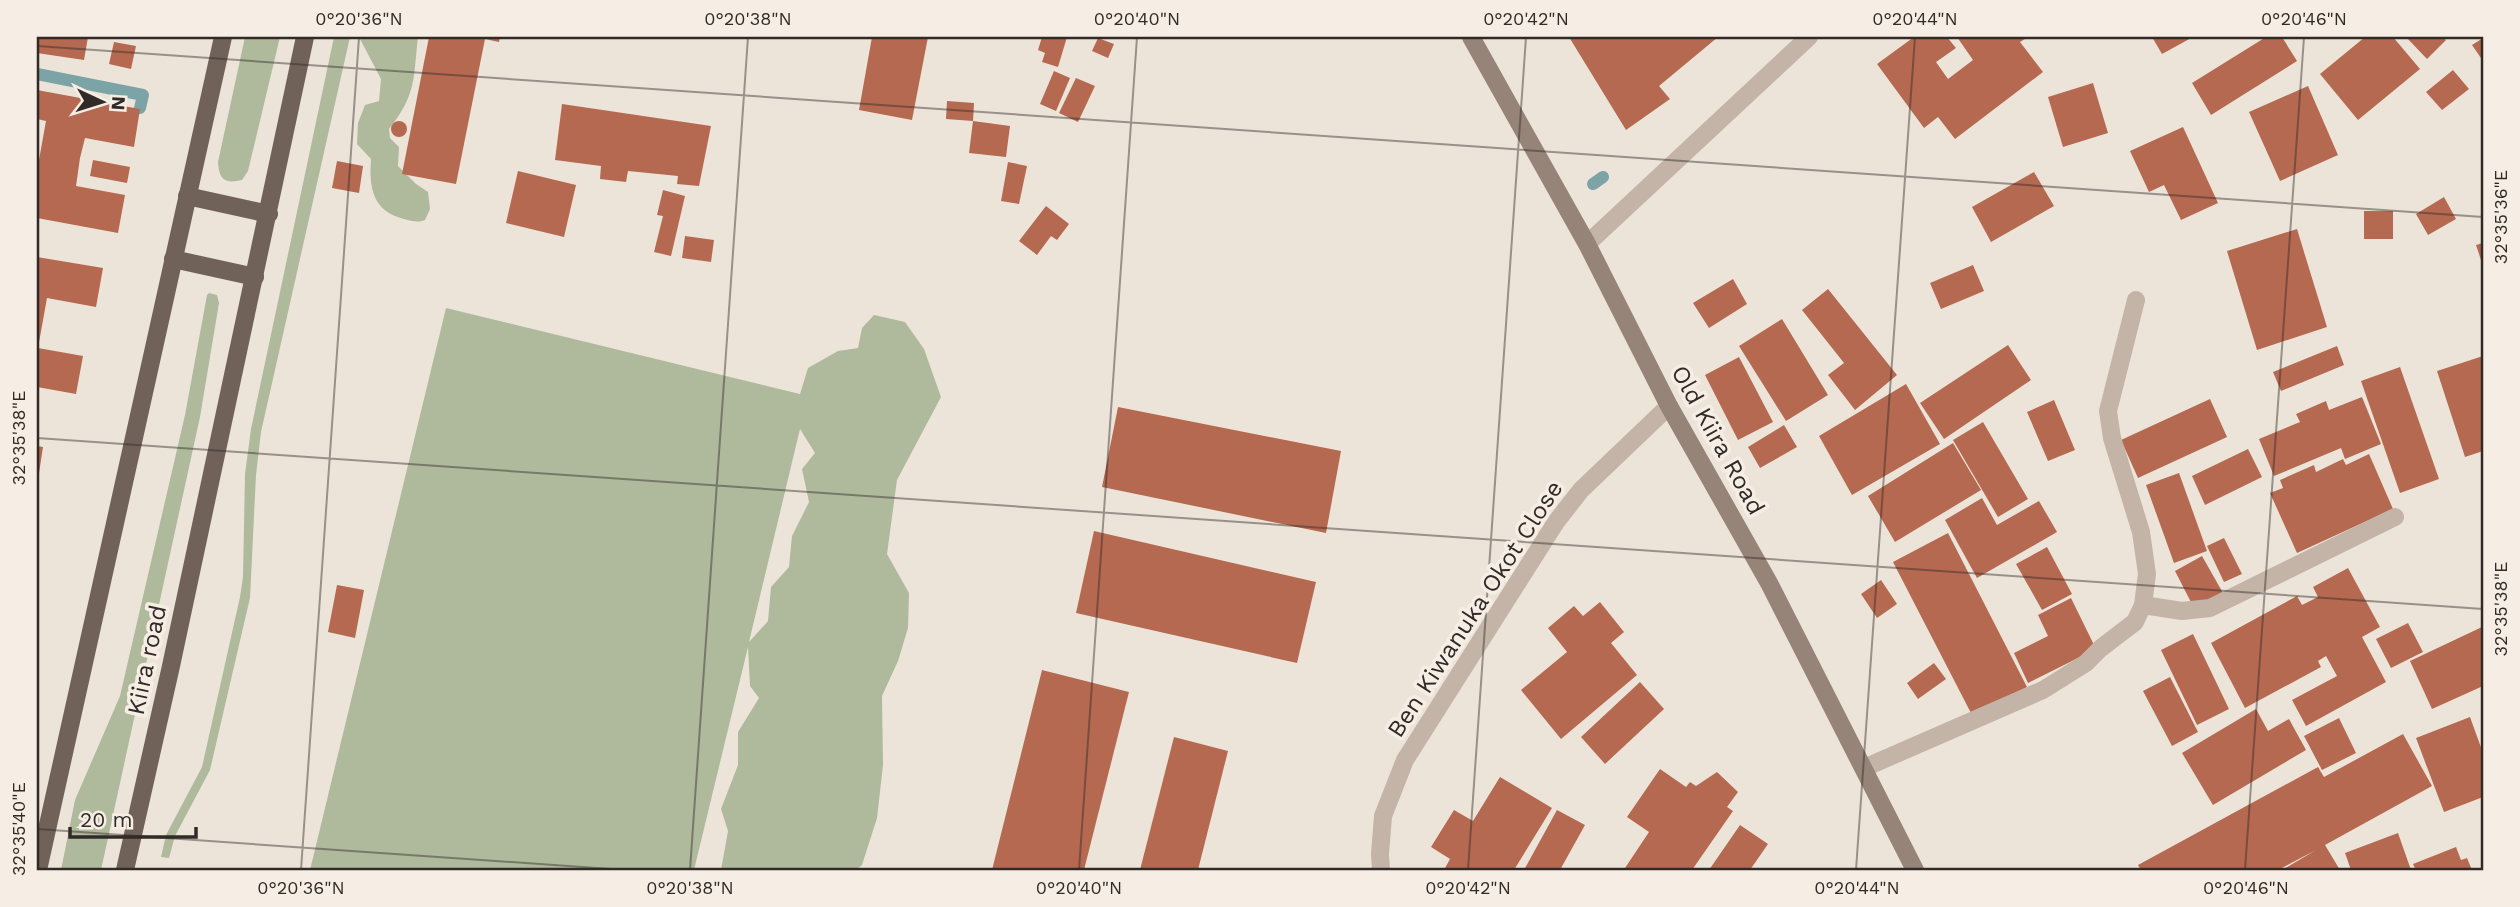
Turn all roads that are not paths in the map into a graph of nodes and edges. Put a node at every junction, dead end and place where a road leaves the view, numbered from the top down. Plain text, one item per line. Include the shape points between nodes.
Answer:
1 (223, 37) edge
2 (305, 37) edge
3 (1471, 37) edge
4 (1809, 37) edge
5 (187, 196) junction
6 (269, 214) junction
7 (1587, 244) junction
8 (173, 259) junction
9 (255, 277) junction
10 (2136, 300) dead end
11 (1670, 406) junction
12 (2395, 517) dead end
13 (2143, 606) junction
14 (1864, 768) junction
15 (38, 870) edge
16 (125, 870) edge
17 (1381, 870) edge
18 (1915, 870) edge

1 - 5 main road
2 - 6 main road, Kiira road
3 - 7 street, Old Kiira Road
4 - 7 street
5 - 6 main road
5 - 8 main road
6 - 9 main road, Kiira road
7 - 11 street, Old Kiira Road
8 - 9 main road
8 - 15 main road
9 - 16 main road, Kiira road
10 - 13 street via 2108,411 2141,532 2147,574
11 - 14 street, Old Kiira Road via 1769,583
11 - 17 street, Ben Kiwanuka Okot Close via 1581,490 1556,522 1413,748 1383,816
12 - 13 street via 2210,608 2182,611
13 - 14 street via 2118,637 2043,690
14 - 18 street, Old Kiira Road

